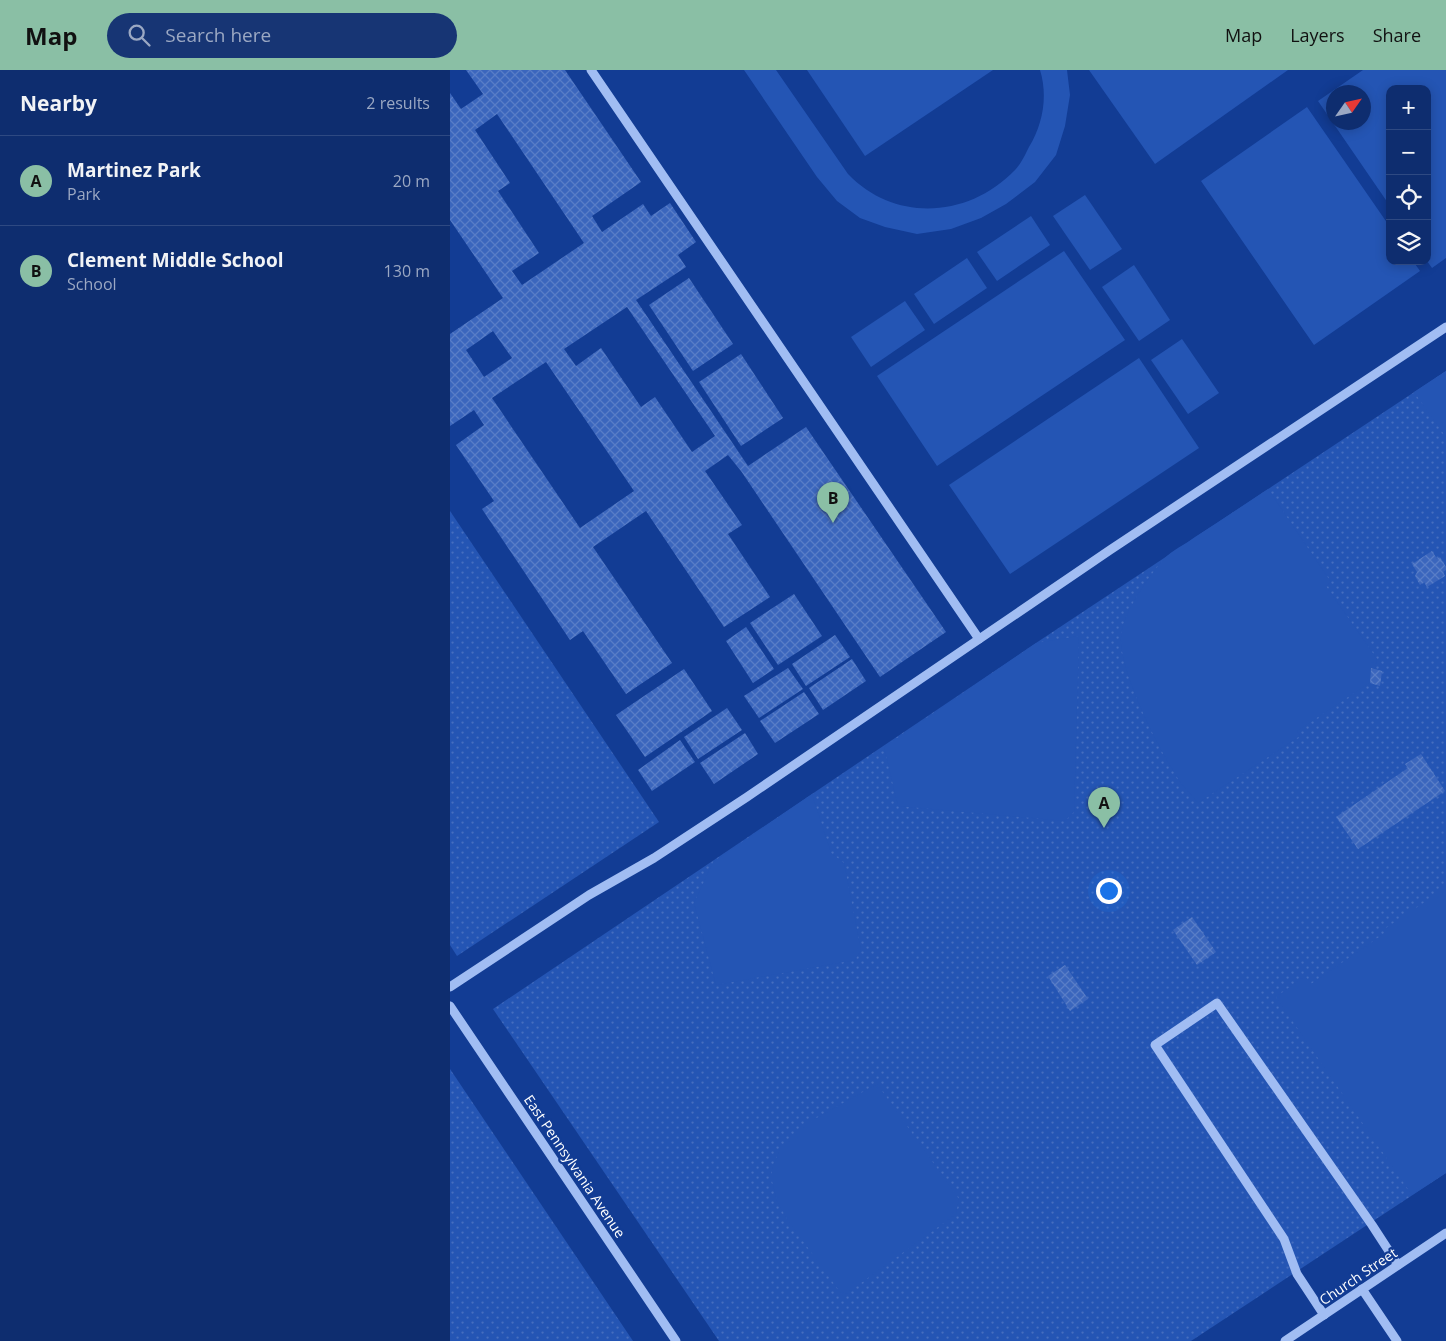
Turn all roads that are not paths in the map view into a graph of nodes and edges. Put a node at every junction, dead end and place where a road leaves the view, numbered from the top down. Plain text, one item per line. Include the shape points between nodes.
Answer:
1 (591, 70) edge
2 (1446, 327) edge
3 (979, 639) junction
4 (450, 987) edge
5 (450, 1006) edge
6 (1446, 1234) edge
7 (1398, 1265) junction
8 (1362, 1289) junction
9 (1324, 1315) junction
10 (676, 1341) edge
11 (1285, 1341) edge
12 (1397, 1341) edge

1 - 3 street
2 - 3 street
3 - 4 street via 662,853 589,895
5 - 10 street, East Pennsylvania Avenue
6 - 7 street, Church Street
7 - 8 street, Church Street
7 - 9 street via 1217,1003 1155,1045 1284,1239 1297,1274
8 - 9 street, Church Street
8 - 12 street
9 - 11 street, Church Street

